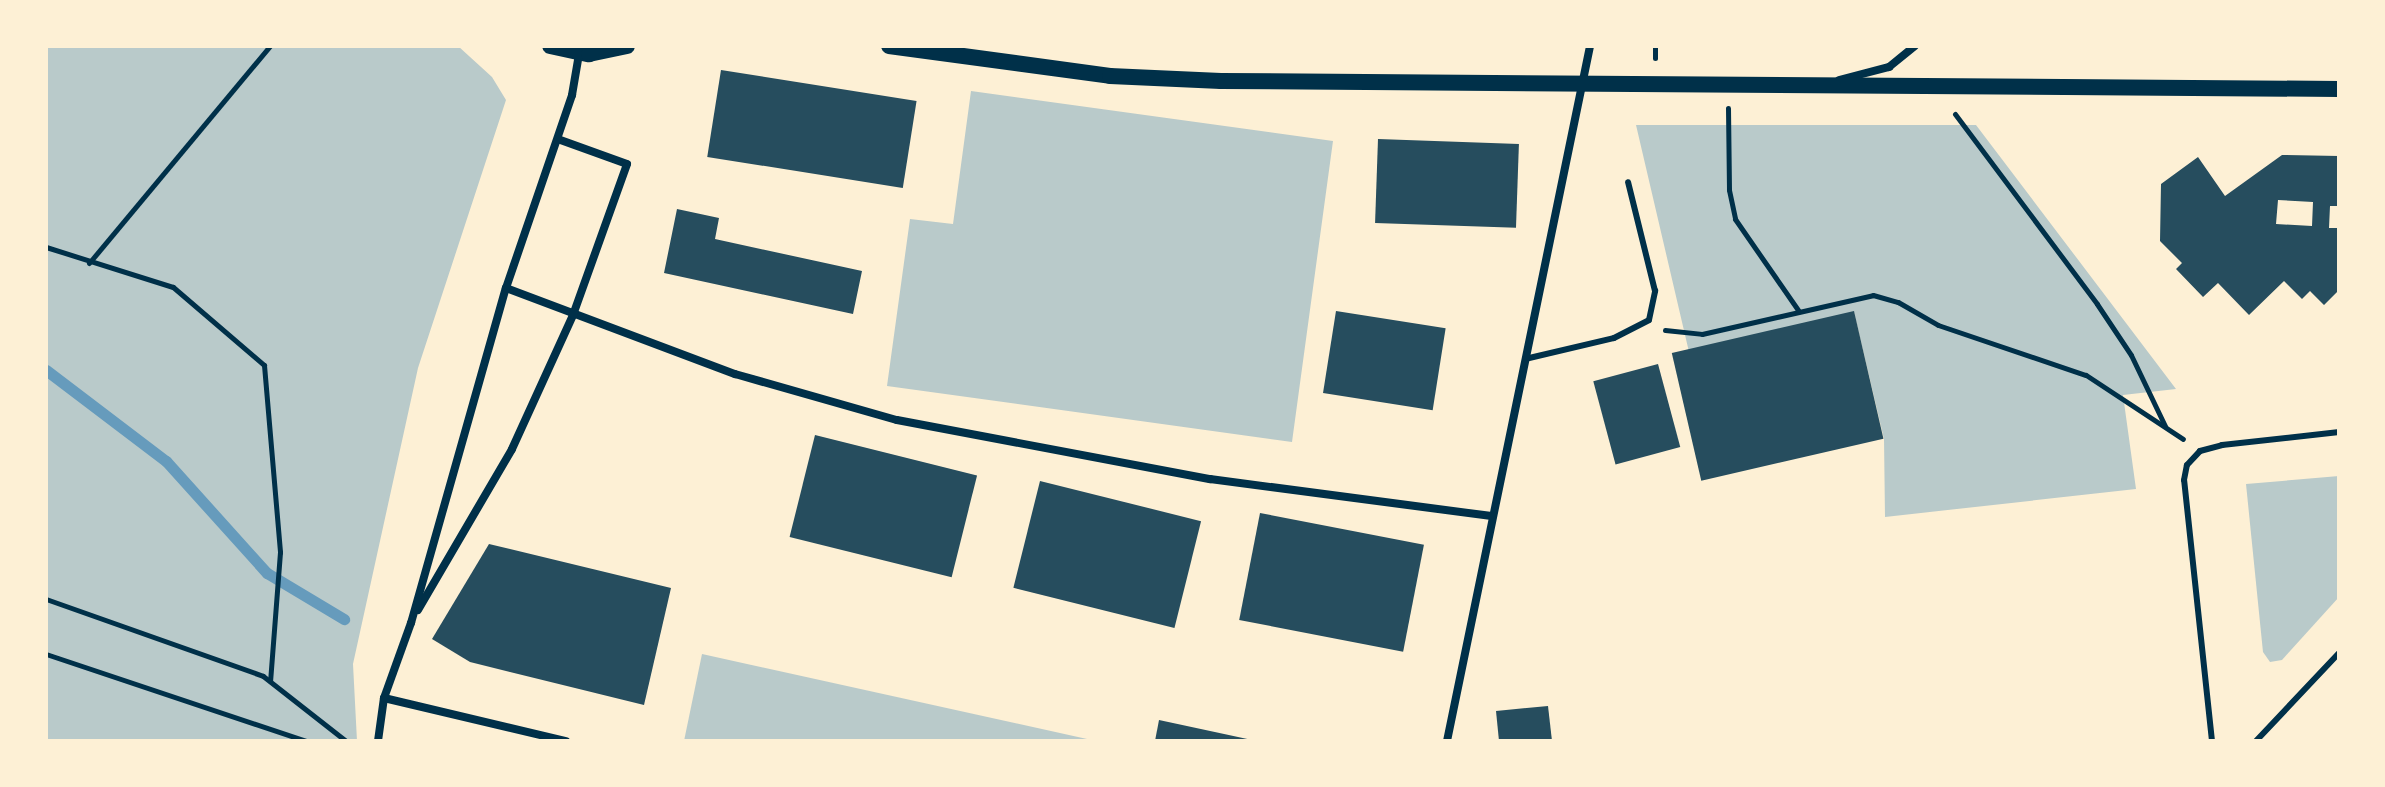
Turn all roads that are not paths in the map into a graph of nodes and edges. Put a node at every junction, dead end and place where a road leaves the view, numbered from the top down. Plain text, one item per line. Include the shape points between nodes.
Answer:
1 (550, 46) edge
2 (627, 46) edge
3 (889, 46) edge
4 (1590, 46) edge
5 (1915, 46) edge
6 (579, 54) junction
7 (1819, 84) junction
8 (1583, 85) junction
9 (2339, 89) edge
10 (558, 139) junction
11 (1628, 182) dead end
12 (506, 288) junction
13 (573, 315) junction
14 (1525, 359) junction
15 (2339, 432) edge
16 (1492, 516) junction
17 (411, 623) junction
18 (2339, 653) edge
19 (384, 698) junction
20 (378, 741) edge
21 (566, 741) edge
22 (1447, 741) edge
23 (2212, 741) edge
24 (2256, 741) edge

1 - 6 main road
2 - 6 main road
3 - 8 main road via 1179,80
4 - 8 street
5 - 7 street via 1889,67
6 - 10 street
7 - 8 main road
7 - 9 main road
8 - 14 street
10 - 12 street
10 - 13 street via 627,164
11 - 14 lane via 1655,291 1649,320 1614,338
12 - 13 street
12 - 17 street
13 - 16 street via 735,374 897,420 1210,479
13 - 17 street via 512,449
14 - 16 street
15 - 23 lane via 2200,451 2187,465 2184,480
16 - 22 street
17 - 19 street
18 - 24 lane
19 - 20 street
19 - 21 street

